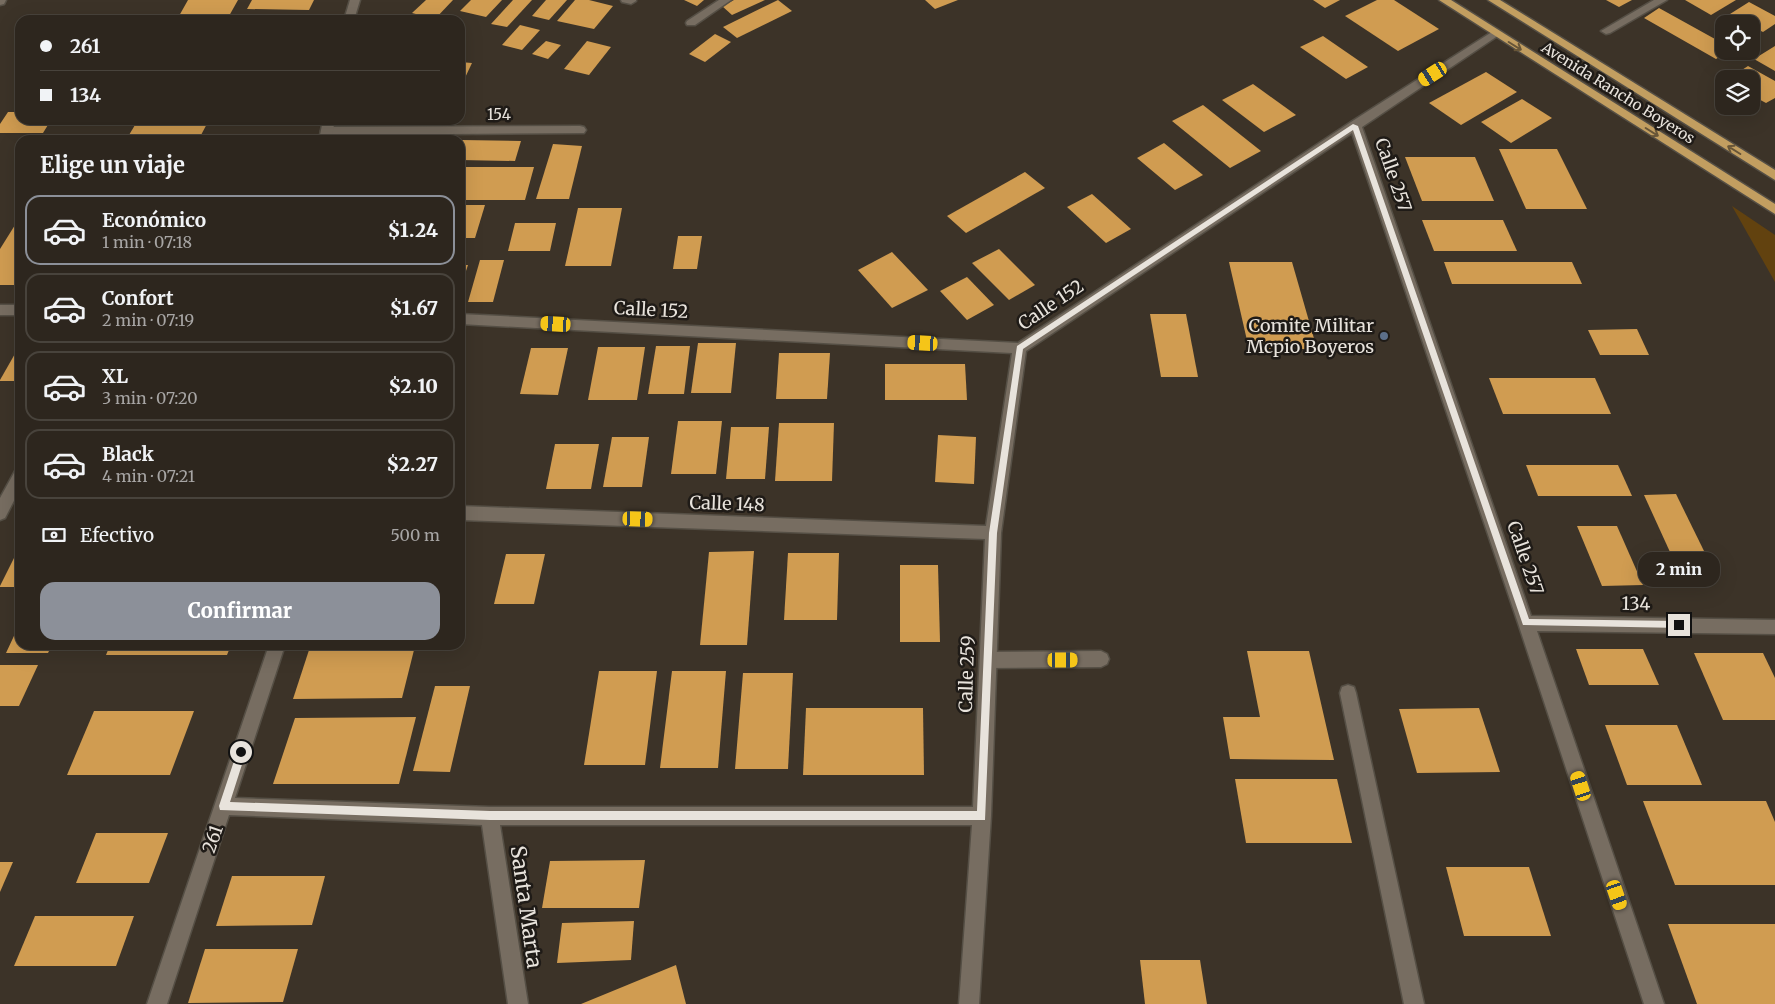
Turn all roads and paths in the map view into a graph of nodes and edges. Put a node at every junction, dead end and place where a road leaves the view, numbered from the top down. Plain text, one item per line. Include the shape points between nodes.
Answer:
1 (355, 0) edge
2 (726, 0) edge
3 (1444, 0) edge
4 (1493, 0) edge
5 (1662, 0) edge
6 (350, 15) edge
7 (691, 23) dead end
8 (1606, 31) dead end
9 (1495, 33) junction
10 (1355, 126) junction
11 (327, 130) edge
12 (580, 130) dead end
13 (1775, 176) edge
14 (1775, 210) edge
15 (0, 310) edge
16 (15, 310) edge
17 (465, 319) edge
18 (1020, 348) junction
19 (15, 484) edge
20 (0, 513) edge
21 (465, 513) edge
22 (993, 533) junction
23 (1526, 622) junction
24 (1775, 627) edge
25 (275, 650) edge
26 (988, 660) junction
27 (1101, 660) dead end
28 (1348, 693) dead end
29 (224, 806) junction
30 (490, 816) junction
31 (982, 816) junction
32 (157, 1004) edge
33 (518, 1004) edge
34 (969, 1004) edge
35 (1414, 1004) edge
36 (1654, 1004) edge

1 - 6 street
2 - 7 street
3 - 9 highway, Avenida Rancho Boyeros
13 -> 4 highway, Avenida Rancho Boyeros
5 - 8 street
9 - 10 street, Calle 152
9 -> 14 highway, Avenida Rancho Boyeros
10 - 18 street, Calle 152
10 - 23 street, Calle 257
11 - 12 street, 154
15 - 16 street
17 - 18 street, Calle 152
18 - 22 street, Calle 259
19 - 20 street
21 - 22 street, Calle 148
22 - 26 street, Calle 259
23 - 24 street, 134
23 - 36 street, Calle 257
25 - 29 street, 261
26 - 27 street
26 - 31 street, Calle 259
28 - 35 street
29 - 30 street
29 - 32 street, 261
30 - 31 street
30 - 33 street, Santa Marta
31 - 34 street, Calle 259

